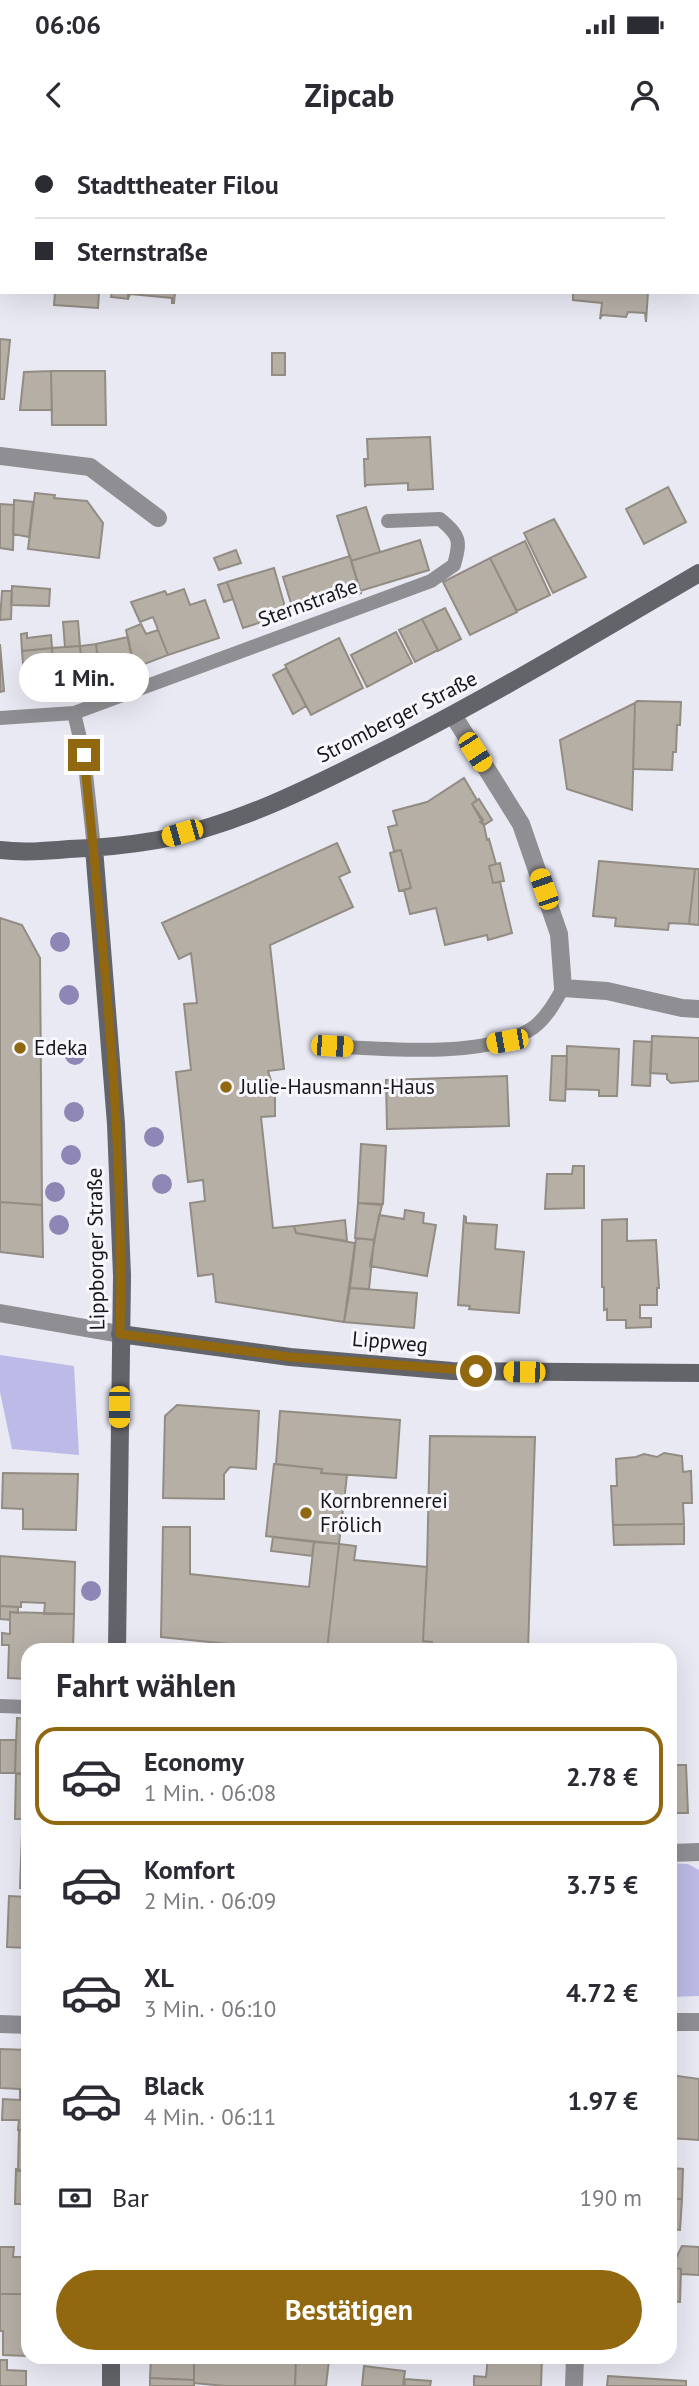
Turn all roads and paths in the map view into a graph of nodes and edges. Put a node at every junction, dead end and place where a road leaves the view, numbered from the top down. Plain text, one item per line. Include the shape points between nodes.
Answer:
1 (0, 456) edge
2 (158, 518) dead end
3 (388, 520) dead end
4 (699, 573) edge
5 (74, 713) junction
6 (453, 715) junction
7 (0, 718) edge
8 (94, 848) junction
9 (0, 850) edge
10 (563, 988) junction
11 (699, 1009) edge
12 (332, 1046) dead end
13 (0, 1313) edge
14 (120, 1334) junction
15 (699, 1373) edge
16 (117, 1643) edge
17 (0, 1706) edge
18 (21, 1707) edge
19 (699, 1852) edge
20 (677, 1853) edge
21 (677, 2022) edge
22 (699, 2022) edge
23 (0, 2024) edge
24 (21, 2025) edge
25 (111, 2364) edge
26 (575, 2364) edge
27 (111, 2386) edge
28 (574, 2386) edge

1 - 2 street via 90,467
3 - 5 lane, Sternstraße via 440,519 456,532 459,547 454,565 431,581
4 - 6 main road, Stromberger Straße
5 - 7 lane, Sternstraße
5 - 8 lane via 84,755
6 - 8 main road, Stromberger Straße via 316,785 227,820 160,839
6 - 10 street via 521,824 559,934
8 - 9 main road
8 - 14 main road, Lippborger Straße via 116,1124
10 - 11 street
10 - 12 lane via 535,1027 507,1041 409,1050
13 - 14 street
14 - 15 main road, Lippweg via 290,1357 452,1371
14 - 16 main road, Lippborger Straße
17 - 18 lane
19 - 20 street
21 - 22 street
23 - 24 street
25 - 27 main road
26 - 28 street

